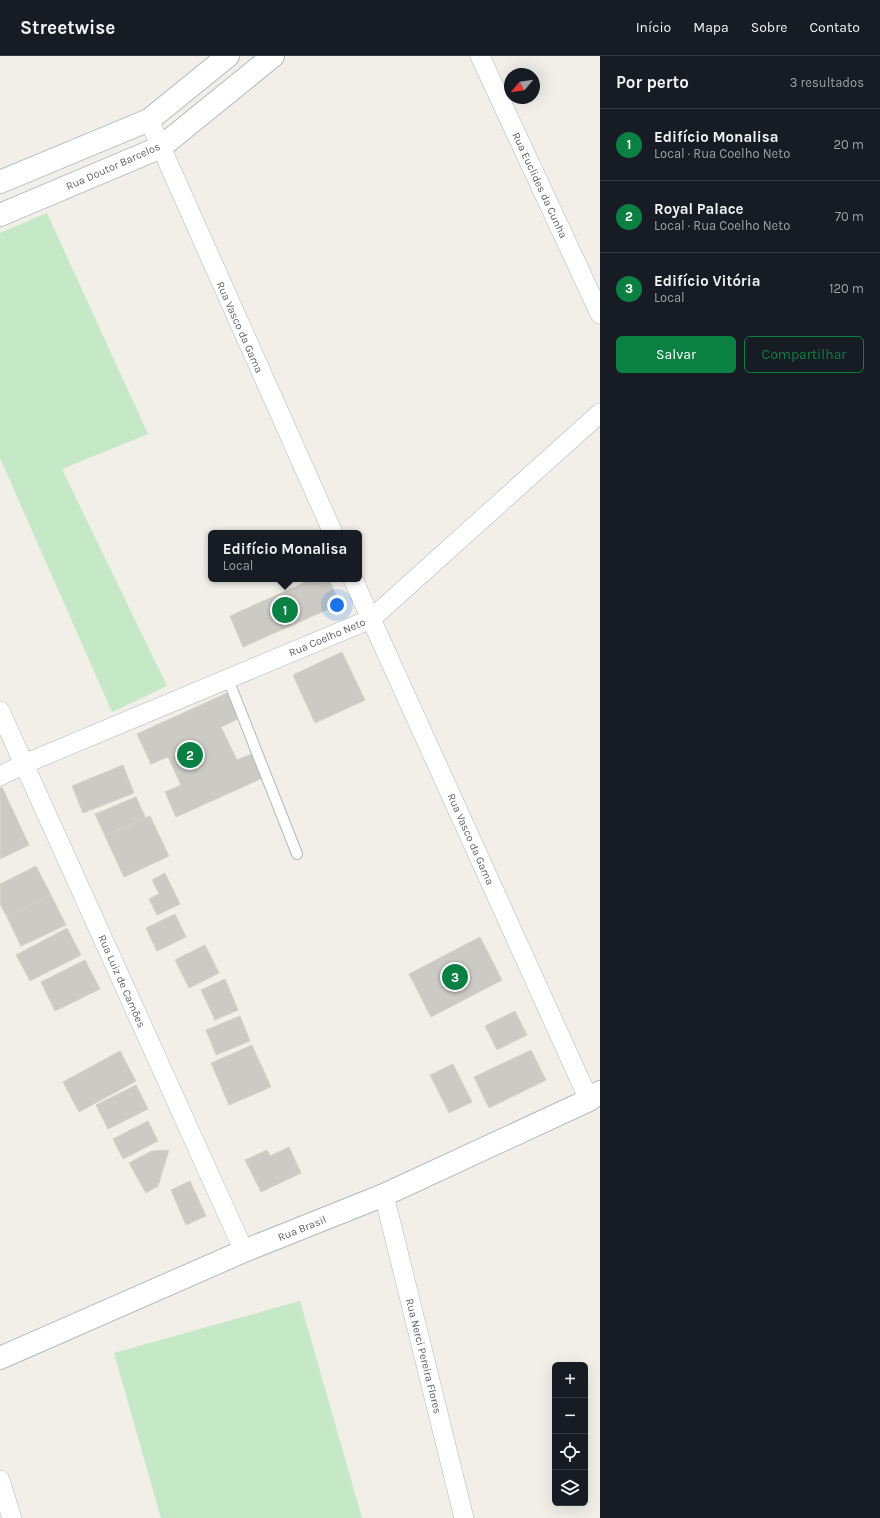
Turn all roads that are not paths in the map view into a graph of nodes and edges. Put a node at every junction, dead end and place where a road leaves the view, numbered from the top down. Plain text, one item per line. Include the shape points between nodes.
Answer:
1 (228, 56) edge
2 (272, 56) edge
3 (480, 56) edge
4 (149, 120) junction
5 (161, 147) junction
6 (0, 182) edge
7 (0, 215) edge
8 (600, 314) edge
9 (600, 413) edge
10 (332, 530) edge
11 (354, 582) edge
12 (371, 619) junction
13 (228, 679) junction
14 (0, 711) edge
15 (24, 764) junction
16 (0, 776) edge
17 (297, 854) dead end
18 (594, 1096) edge
19 (384, 1195) junction
20 (244, 1251) junction
21 (0, 1358) edge
22 (0, 1480) edge
23 (12, 1518) edge
24 (464, 1518) edge

1 - 4 street
2 - 5 street, Rua Doutor Barcelos
3 - 8 street, Rua Euclides da Cunha
4 - 5 street, Rua Vasco da Gama
4 - 6 street
5 - 7 street, Rua Doutor Barcelos
5 - 10 street, Rua Vasco da Gama
9 - 12 street, Rua Coelho Neto
11 - 12 street, Rua Vasco da Gama
12 - 13 street, Rua Coelho Neto
12 - 18 street, Rua Vasco da Gama
13 - 15 street, Rua Coelho Neto
13 - 17 lane
14 - 15 street, Rua Luiz de Camões
15 - 16 street, Rua Coelho Neto
15 - 20 street, Rua Luiz de Camões
18 - 19 street, Rua Brasil
19 - 20 street, Rua Brasil
19 - 24 street, Rua Nerci Pereira Flores
20 - 21 street, Rua Brasil
22 - 23 street

